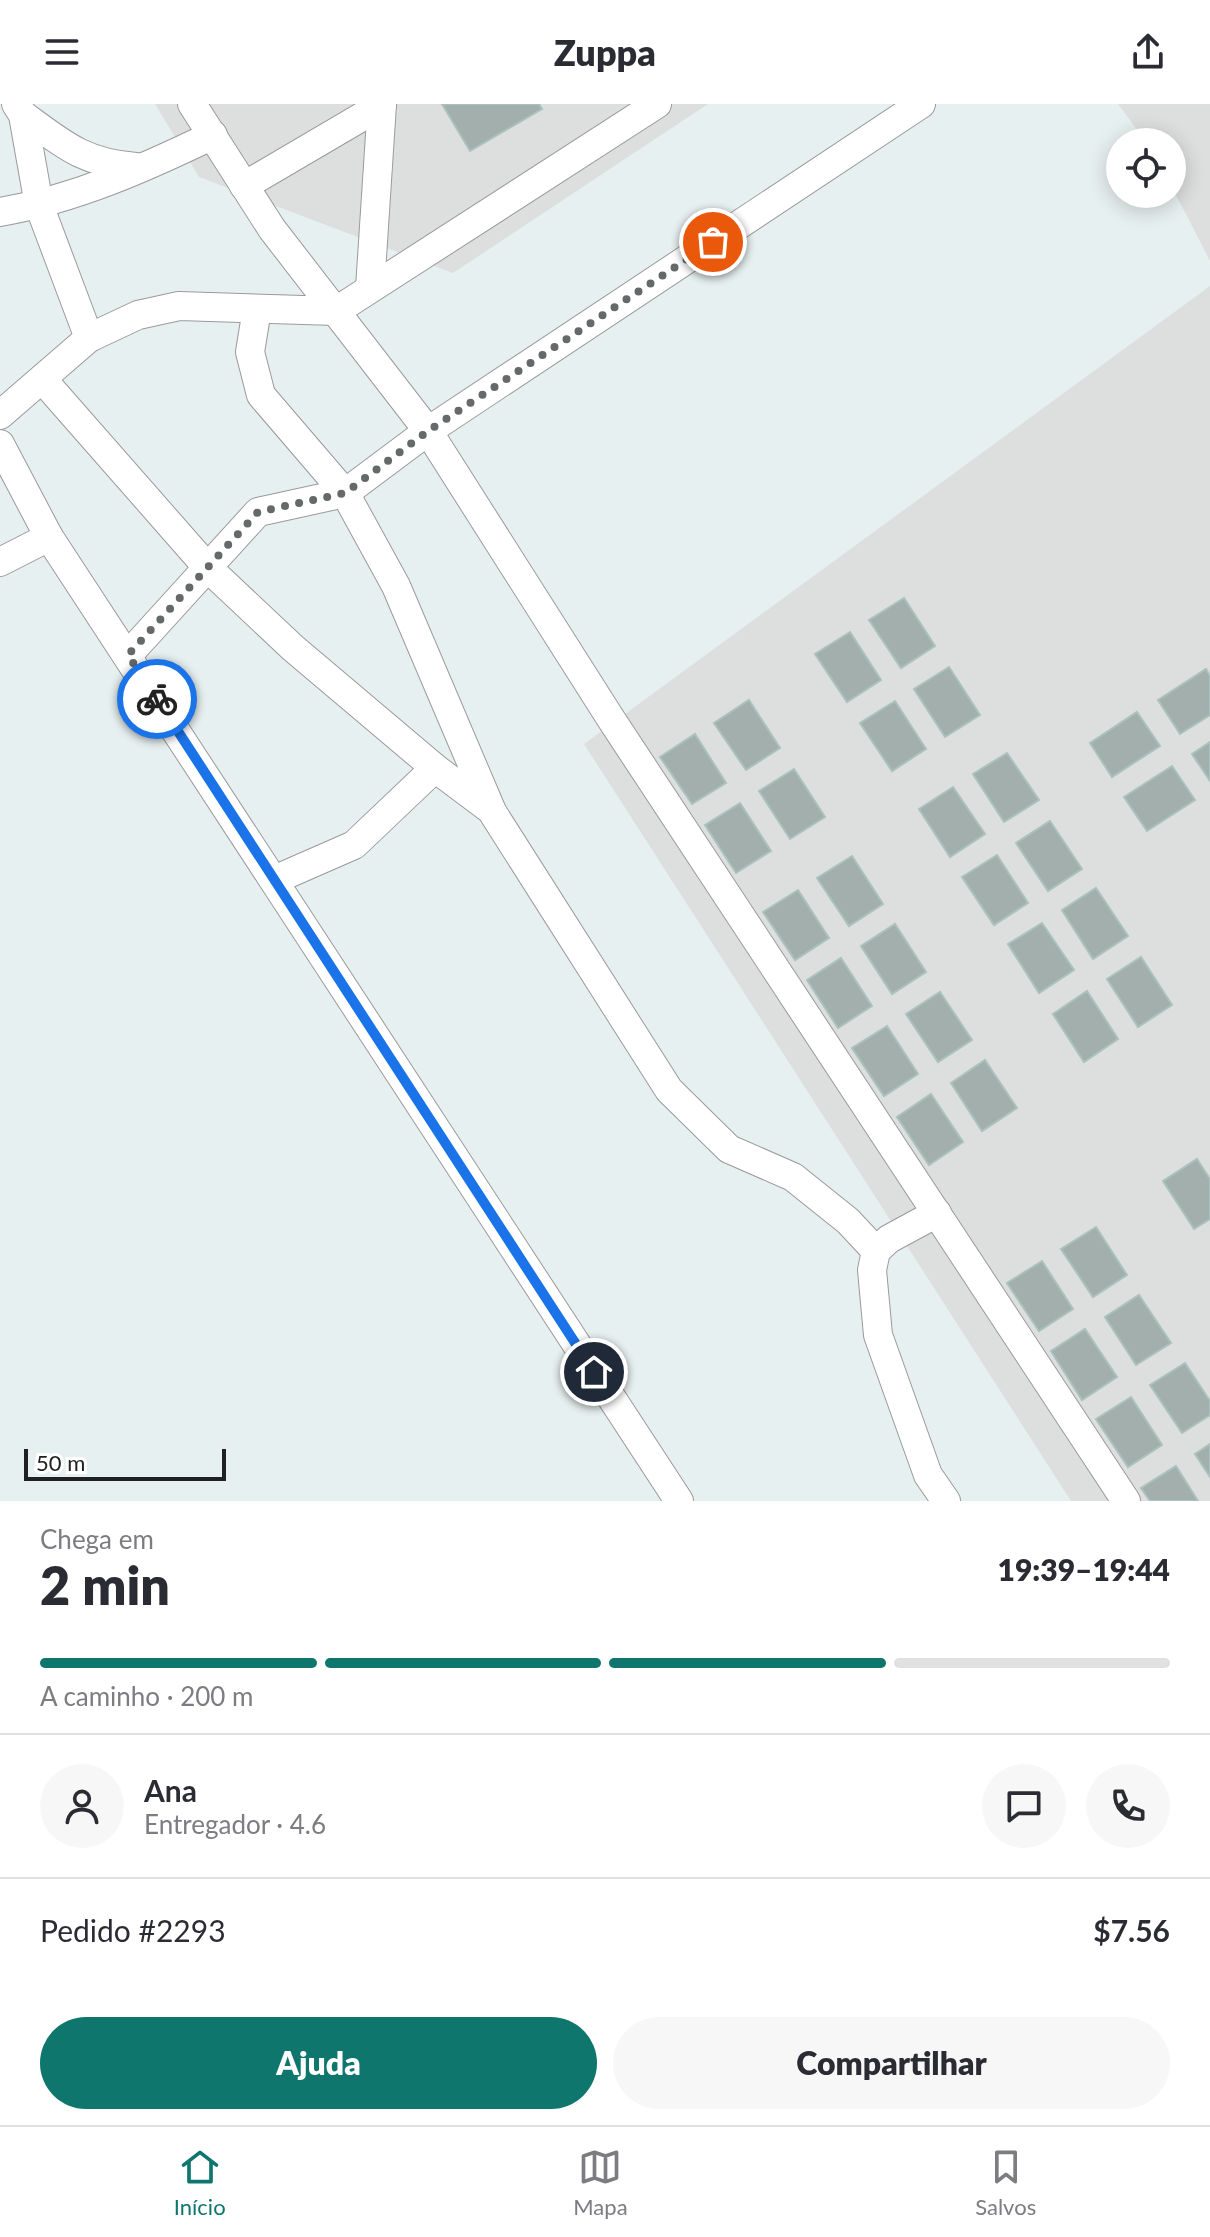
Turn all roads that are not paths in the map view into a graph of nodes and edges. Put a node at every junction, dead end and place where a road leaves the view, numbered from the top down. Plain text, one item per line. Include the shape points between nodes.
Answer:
1 (192, 104) edge
2 (382, 104) edge
3 (657, 104) edge
4 (921, 104) edge
5 (20, 109) edge
6 (213, 135) junction
7 (145, 168) junction
8 (244, 186) junction
9 (39, 205) junction
10 (0, 212) edge
11 (370, 288) junction
12 (257, 309) junction
13 (336, 311) junction
14 (89, 338) junction
15 (43, 380) junction
16 (0, 415) edge
17 (428, 431) junction
18 (0, 444) edge
19 (345, 493) junction
20 (49, 537) junction
21 (0, 562) edge
22 (208, 568) junction
23 (128, 655) junction
24 (435, 768) junction
25 (491, 810) junction
26 (274, 880) junction
27 (937, 1213) junction
28 (876, 1251) junction
29 (679, 1501) edge
30 (946, 1501) edge
31 (1126, 1501) edge

1 - 6 street
2 - 8 street
2 - 11 street
3 - 11 street
4 - 17 street
5 - 7 street via 67,147 106,164
5 - 9 street
6 - 7 street
6 - 8 street
7 - 9 street
8 - 13 street
9 - 10 street
9 - 14 street
11 - 13 street
12 - 13 street
12 - 14 street via 179,306 138,315
12 - 19 street via 250,352 261,395
13 - 17 street
14 - 15 street
15 - 16 street
15 - 22 street
17 - 19 street
17 - 27 street
18 - 20 street
19 - 22 street via 258,512
19 - 25 street via 396,586
20 - 21 street
20 - 23 street
22 - 23 street
22 - 24 street
23 - 26 street
24 - 25 street
24 - 26 street via 354,845
25 - 28 street via 669,1090 729,1149 793,1177
26 - 29 street
27 - 28 street
27 - 31 street
28 - 30 street via 872,1270 878,1335 928,1475

